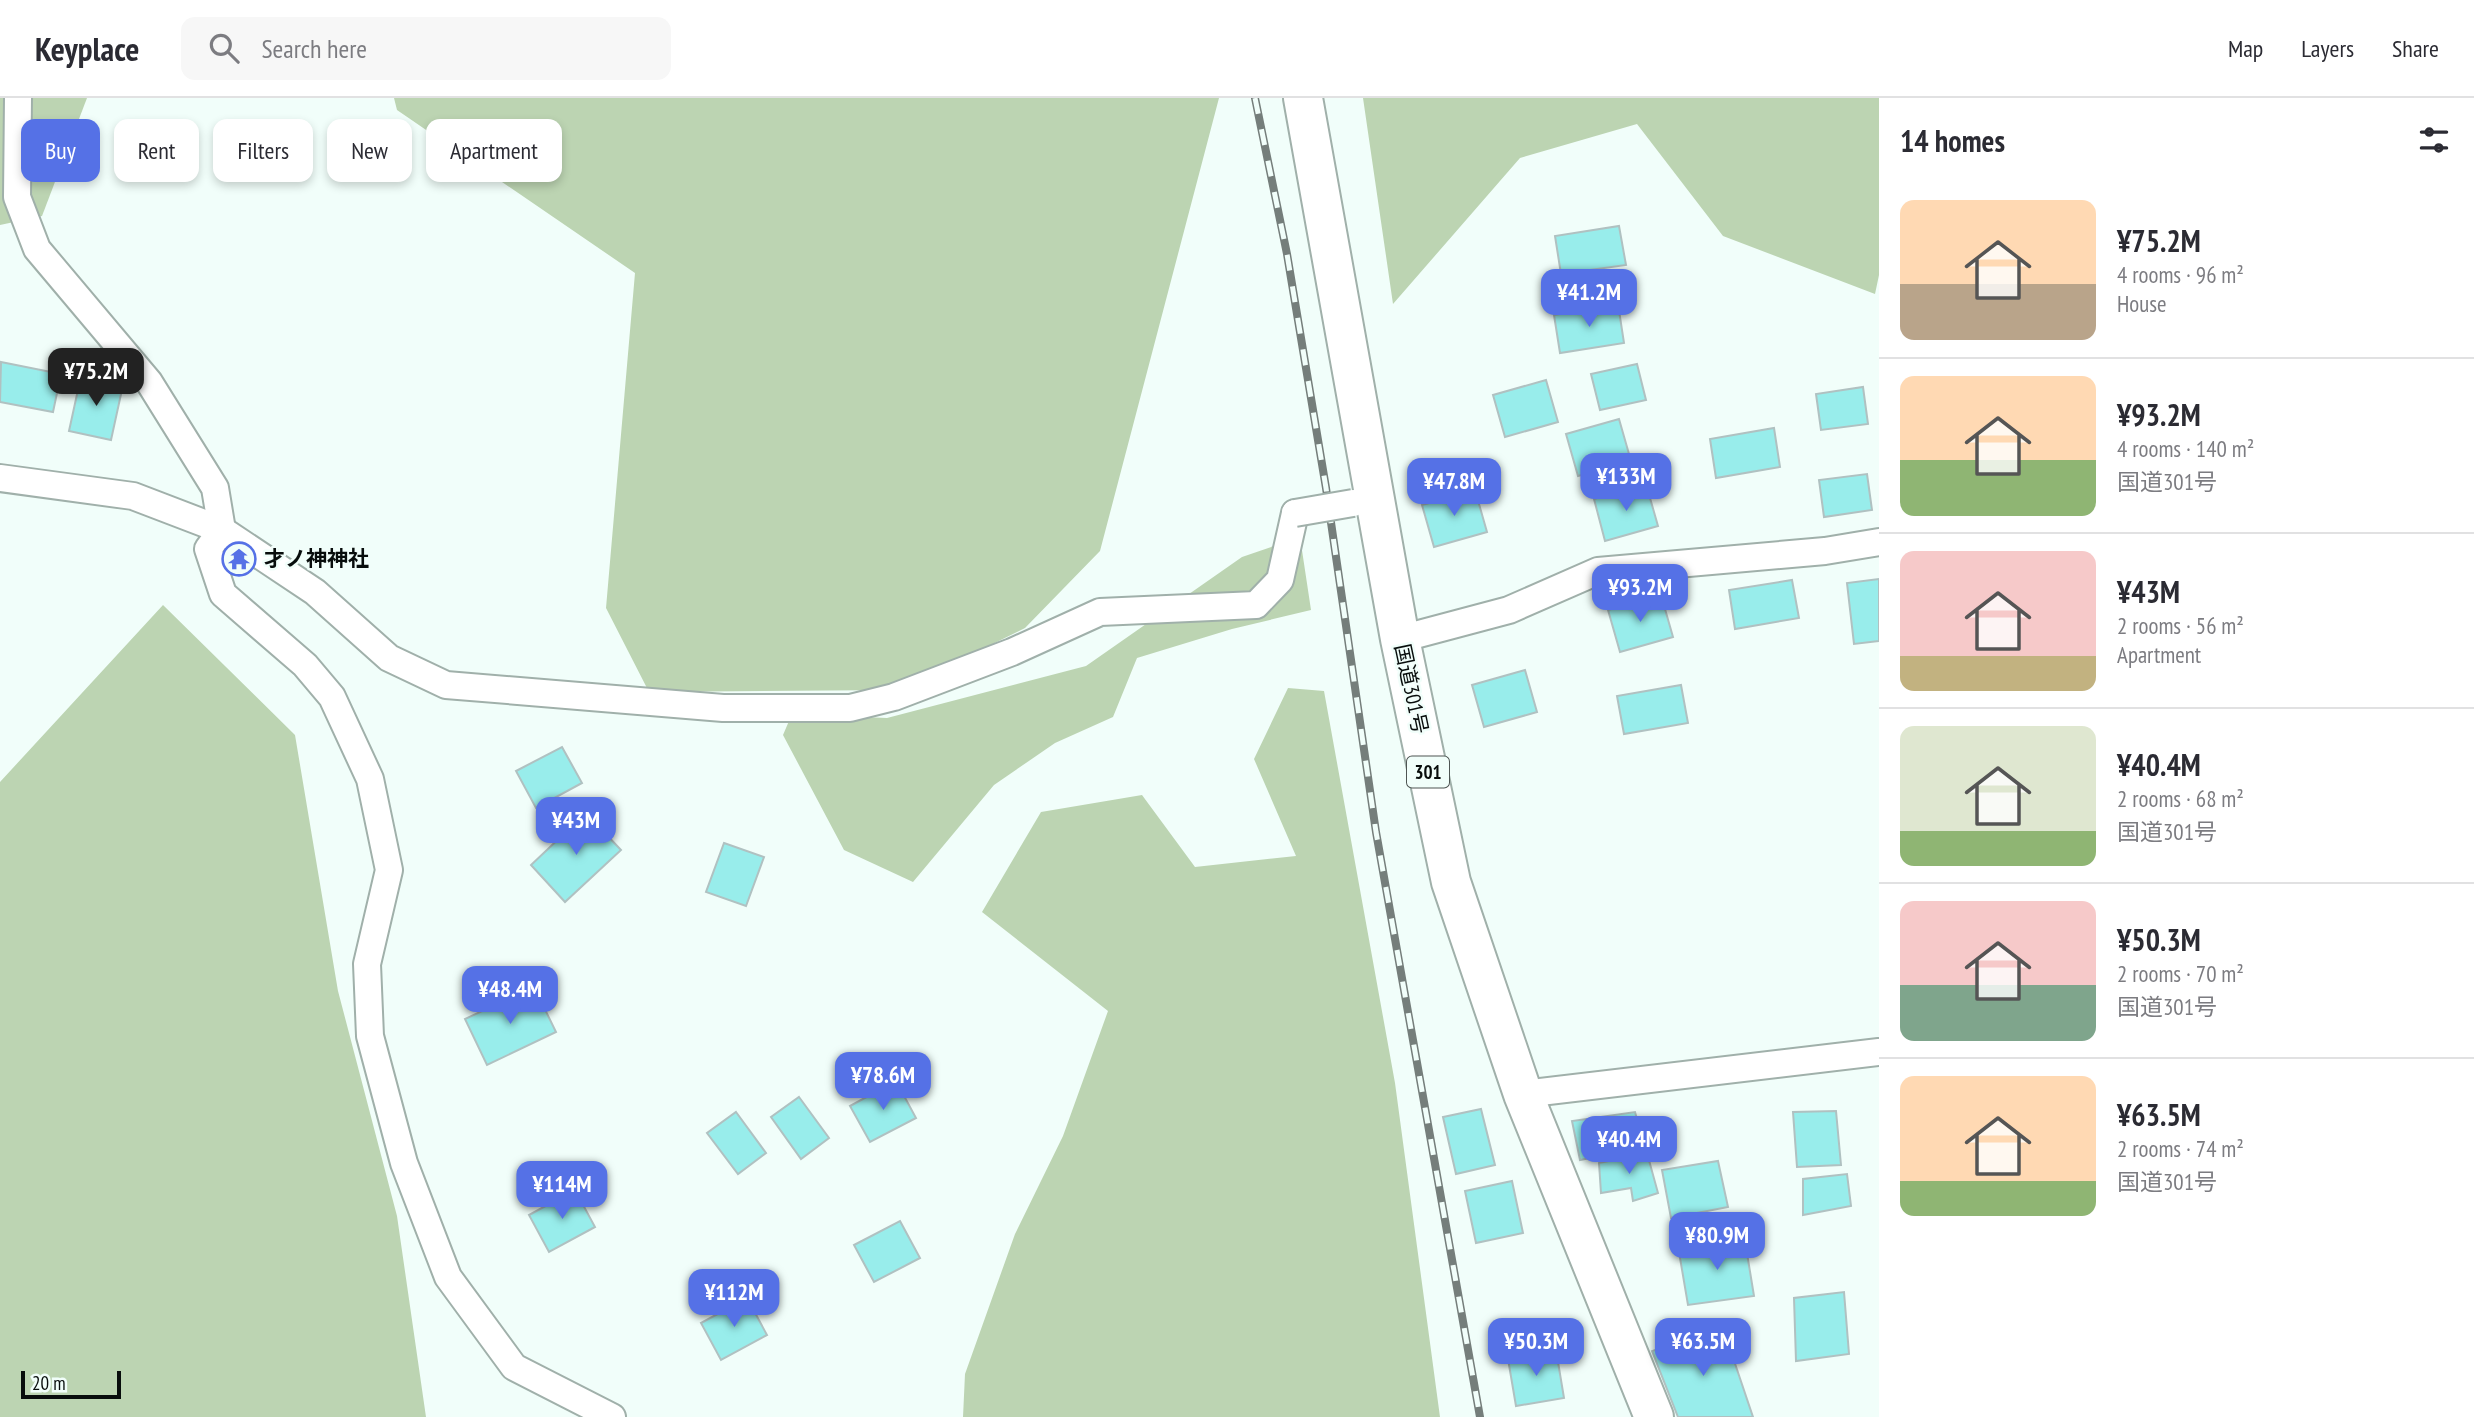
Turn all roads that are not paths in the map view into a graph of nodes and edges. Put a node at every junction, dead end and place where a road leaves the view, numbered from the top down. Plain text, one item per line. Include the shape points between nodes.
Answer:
1 (18, 98) edge
2 (1303, 98) edge
3 (0, 478) edge
4 (1364, 500) junction
5 (222, 530) junction
6 (1879, 542) edge
7 (1400, 639) junction
8 (1879, 1052) edge
9 (1522, 1094) junction
10 (612, 1417) edge
11 (1654, 1417) edge

1 - 5 street via 18,197 37,248 149,382 215,488
2 - 4 highway, 国道301号 / 301
3 - 5 street via 133,496
4 - 5 street, bridge via 1295,513 1280,580 1255,605 1100,612 989,661 894,697 849,708 723,708 446,685 389,658 314,592
4 - 7 highway, 国道301号 / 301
5 - 10 street via 208,549 223,594 304,665 332,697 370,779 389,870 366,964 370,1036 404,1163 448,1277 514,1367
6 - 7 street via 1598,572 1509,610
7 - 9 highway, 国道301号 / 301 via 1451,882
8 - 9 street
9 - 11 highway, 国道301号 / 301

